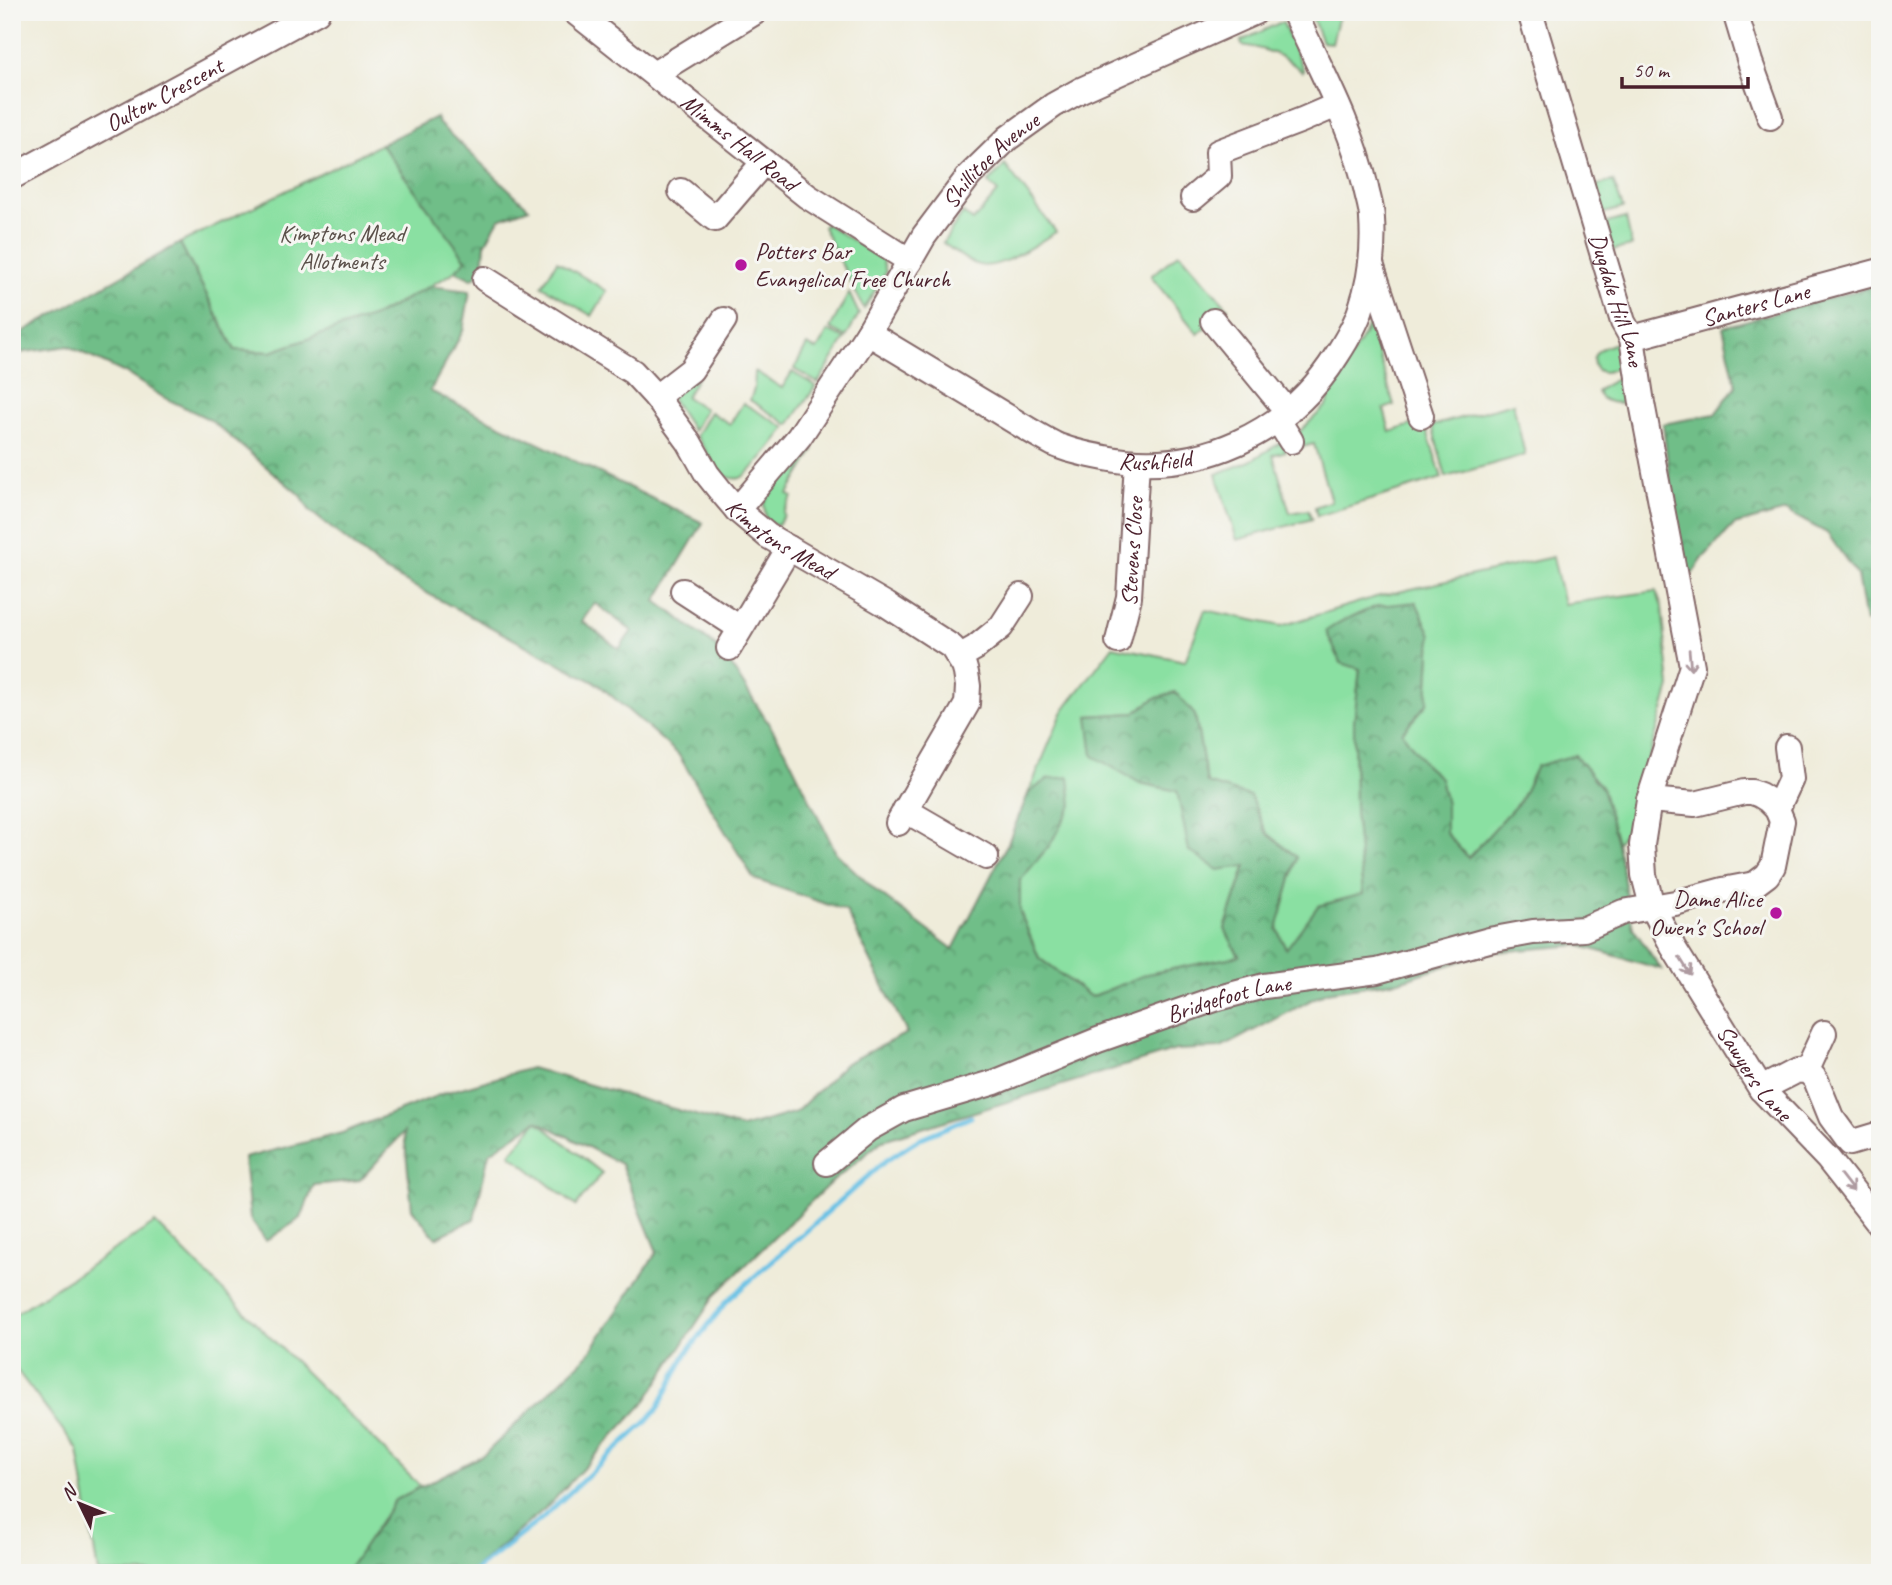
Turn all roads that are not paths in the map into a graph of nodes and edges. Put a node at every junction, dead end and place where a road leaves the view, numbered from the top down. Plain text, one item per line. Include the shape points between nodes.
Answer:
1 (317, 12) edge
2 (575, 12) edge
3 (755, 12) edge
4 (1255, 12) edge
5 (1294, 12) edge
6 (1530, 12) edge
7 (1735, 12) edge
8 (654, 74) junction
9 (1337, 105) junction
10 (1770, 117) dead end
11 (764, 162) junction
12 (12, 177) edge
13 (681, 191) dead end
14 (1193, 198) dead end
15 (910, 261) junction
16 (1371, 262) junction
17 (1880, 271) edge
18 (485, 279) dead end
19 (724, 320) dead end
20 (1213, 321) dead end
21 (867, 333) junction
22 (1632, 338) junction
23 (656, 397) junction
24 (1283, 416) junction
25 (1421, 416) dead end
26 (1291, 441) dead end
27 (1137, 461) junction
28 (737, 509) junction
29 (789, 548) junction
30 (683, 591) dead end
31 (1021, 596) dead end
32 (1118, 641) dead end
33 (959, 657) junction
34 (1787, 747) dead end
35 (1649, 800) junction
36 (1777, 809) junction
37 (986, 857) dead end
38 (1652, 906) junction
39 (1825, 1033) dead end
40 (1807, 1070) junction
41 (1761, 1089) junction
42 (1880, 1134) edge
43 (827, 1163) dead end
44 (1880, 1224) edge

1 - 12 street, Oulton Crescent
2 - 8 street, Mimms Hall Road
3 - 8 street
4 - 15 street, Shillitoe Avenue via 1081,90 1008,138 969,176
5 - 9 street, Rushfield
6 - 22 street, Dugdale Hill Lane via 1623,322
7 - 10 street
8 - 11 street, Mimms Hall Road
9 - 14 street via 1218,152 1219,176
9 - 16 street, Rushfield via 1360,160 1372,218
11 - 13 street via 715,219
11 - 15 street, Mimms Hall Road via 807,196
15 - 21 street, Shillitoe Avenue
16 - 24 street, Rushfield via 1361,309 1345,344 1307,396
16 - 25 street, Rushfield
17 - 22 street, Santers Lane
18 - 23 street, Kimptons Mead via 633,372
19 - 23 street via 691,370
20 - 24 street
21 - 27 street, Rushfield via 1056,445
21 - 28 street, Shillitoe Avenue via 799,437
22 -> 35 street, Dugdale Hill Lane via 1692,666
23 - 28 street, Kimptons Mead via 707,474
24 - 26 street
24 - 27 street, Rushfield via 1250,437 1207,454
27 - 32 street, Stevens Close via 1129,597
28 - 29 street, Kimptons Mead
29 - 30 street via 734,638
29 - 33 street, Kimptons Mead via 943,640
31 - 33 street via 1000,627
33 - 37 street via 966,673 967,704 902,817
34 - 36 street via 1791,779
35 - 36 street via 1695,804 1752,792
35 - 38 street, Sawyers Lane via 1642,845
36 - 38 street, Bridgefoot Lane via 1782,821 1777,853 1761,880
38 -> 41 street, Sawyers Lane
38 - 43 street, Bridgefoot Lane via 1623,912 1584,929 1489,940 1377,971 1264,986 1215,999 995,1082 904,1109 868,1129
39 - 40 street
40 - 41 street
40 - 42 street via 1850,1143
41 -> 44 street, Sawyers Lane via 1828,1159

